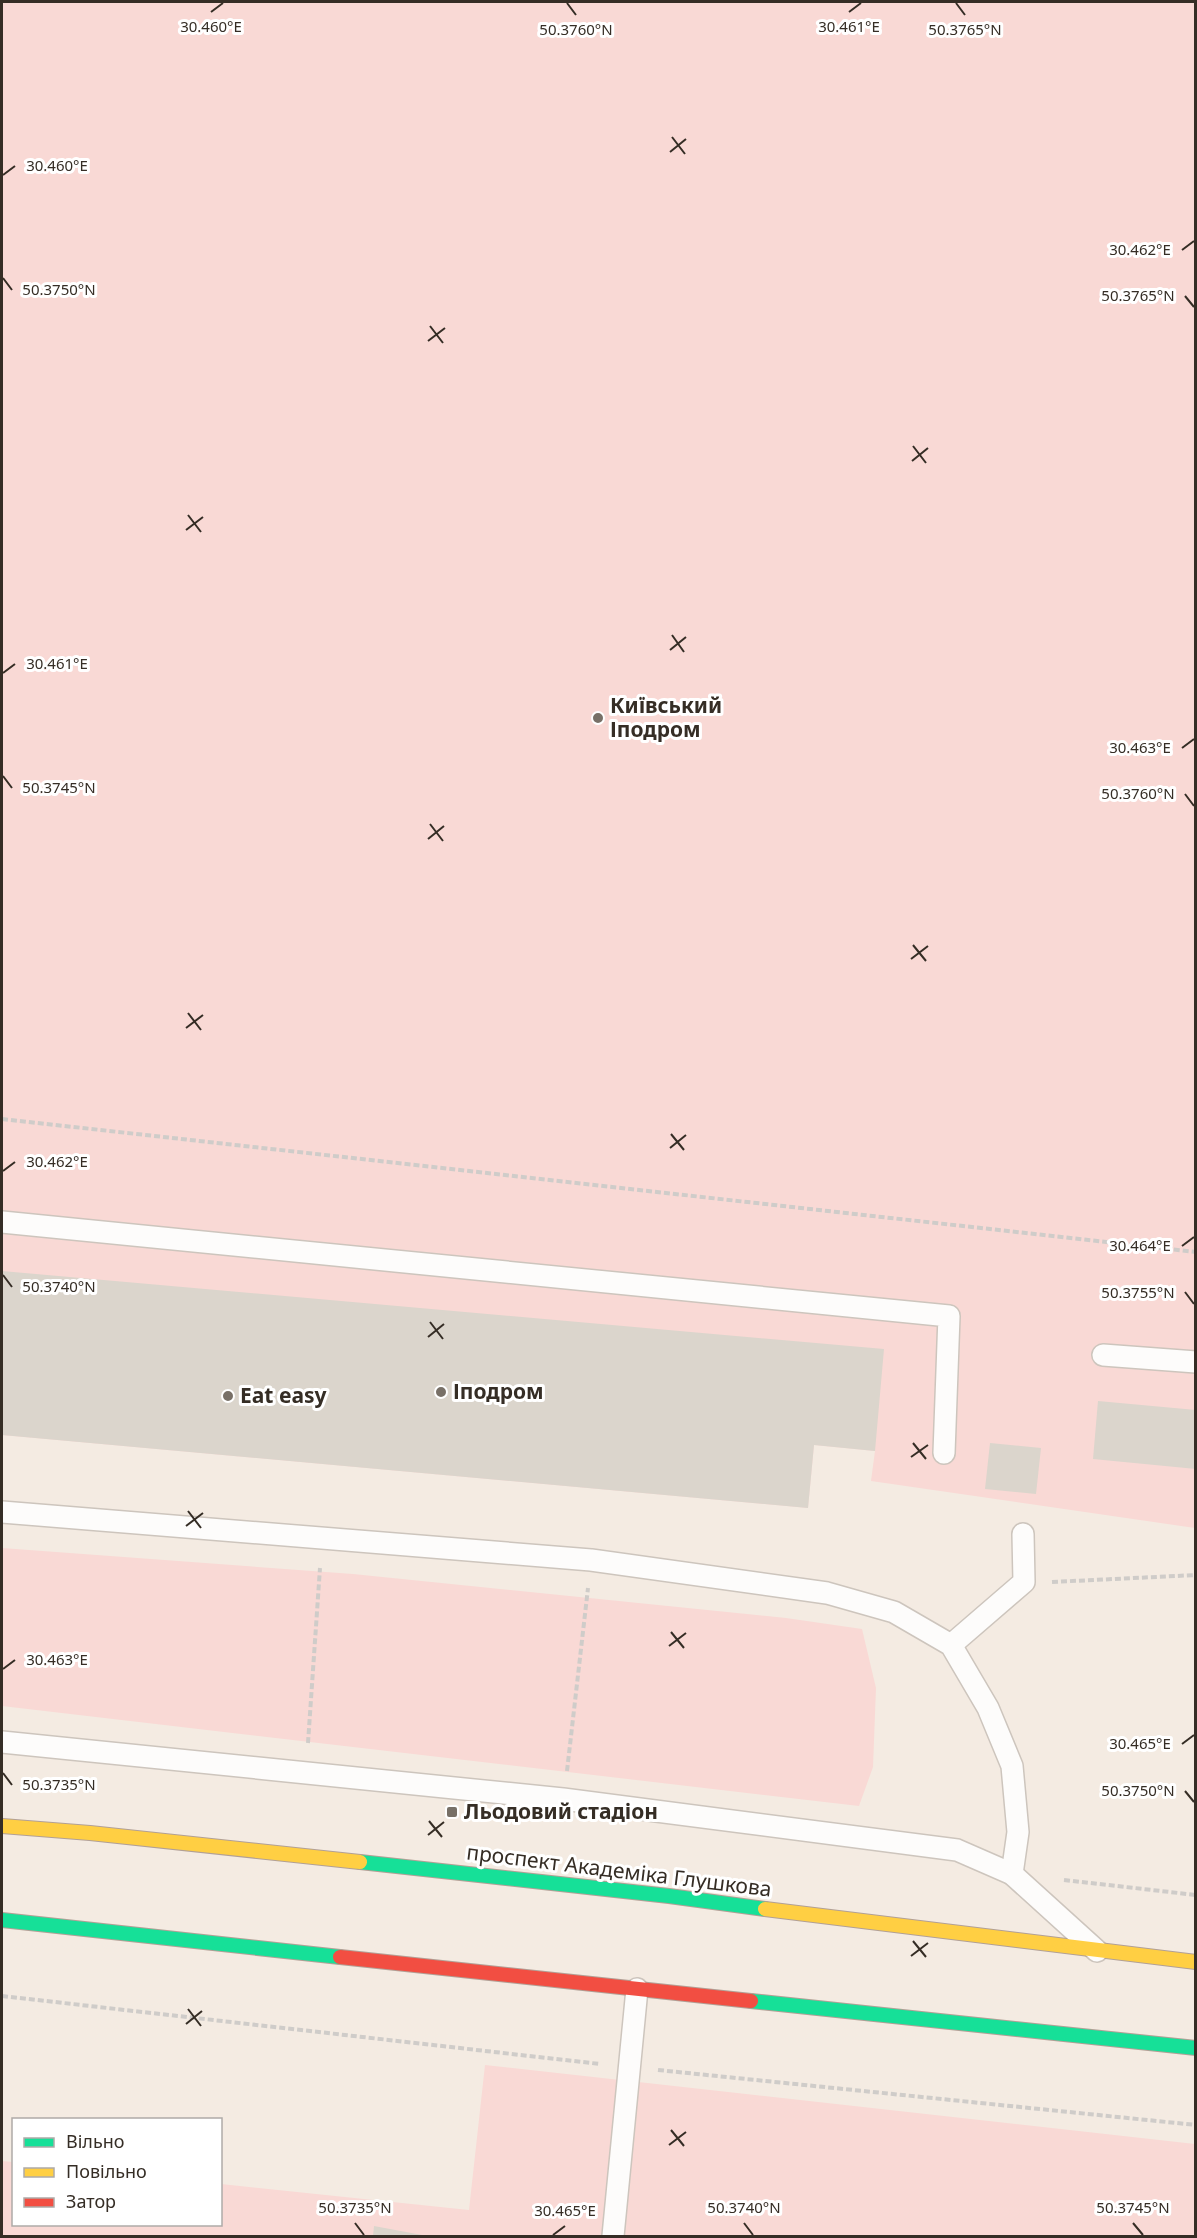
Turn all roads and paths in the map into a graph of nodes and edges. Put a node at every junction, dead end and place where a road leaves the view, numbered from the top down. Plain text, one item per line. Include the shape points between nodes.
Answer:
1 (2, 1119) edge
2 (2, 1222) edge
3 (1196, 1252) edge
4 (1103, 1355) dead end
5 (1196, 1362) edge
6 (944, 1453) dead end
7 (2, 1512) edge
8 (1023, 1534) dead end
9 (322, 1537) junction
10 (591, 1560) junction
11 (1196, 1575) edge
12 (1024, 1582) junction
13 (951, 1645) junction
14 (2, 1742) edge
15 (307, 1771) junction
16 (563, 1798) junction
17 (2, 1826) edge
18 (1012, 1874) junction
19 (1062, 1880) dead end
20 (1196, 1895) edge
21 (2, 1920) edge
22 (1097, 1951) junction
23 (1196, 1962) edge
24 (637, 1989) junction
25 (1196, 2048) edge
26 (613, 2236) edge

1 - 3 path
2 - 6 lane via 949,1316
4 - 5 lane
7 - 9 lane
8 - 12 lane
9 - 10 lane
9 - 15 path
10 - 13 lane via 827,1593 894,1611
10 - 16 path
11 - 12 path
12 - 13 lane
13 - 18 lane via 987,1708 1012,1766 1018,1832
14 - 15 lane
15 - 16 lane
16 - 18 lane via 957,1850
17 - 22 highway, проспект Академіка Глушкова via 657,1895
18 - 22 lane
19 - 20 path
21 - 24 highway
22 - 23 highway, проспект Академіка Глушкова
24 - 25 highway
24 - 26 lane

